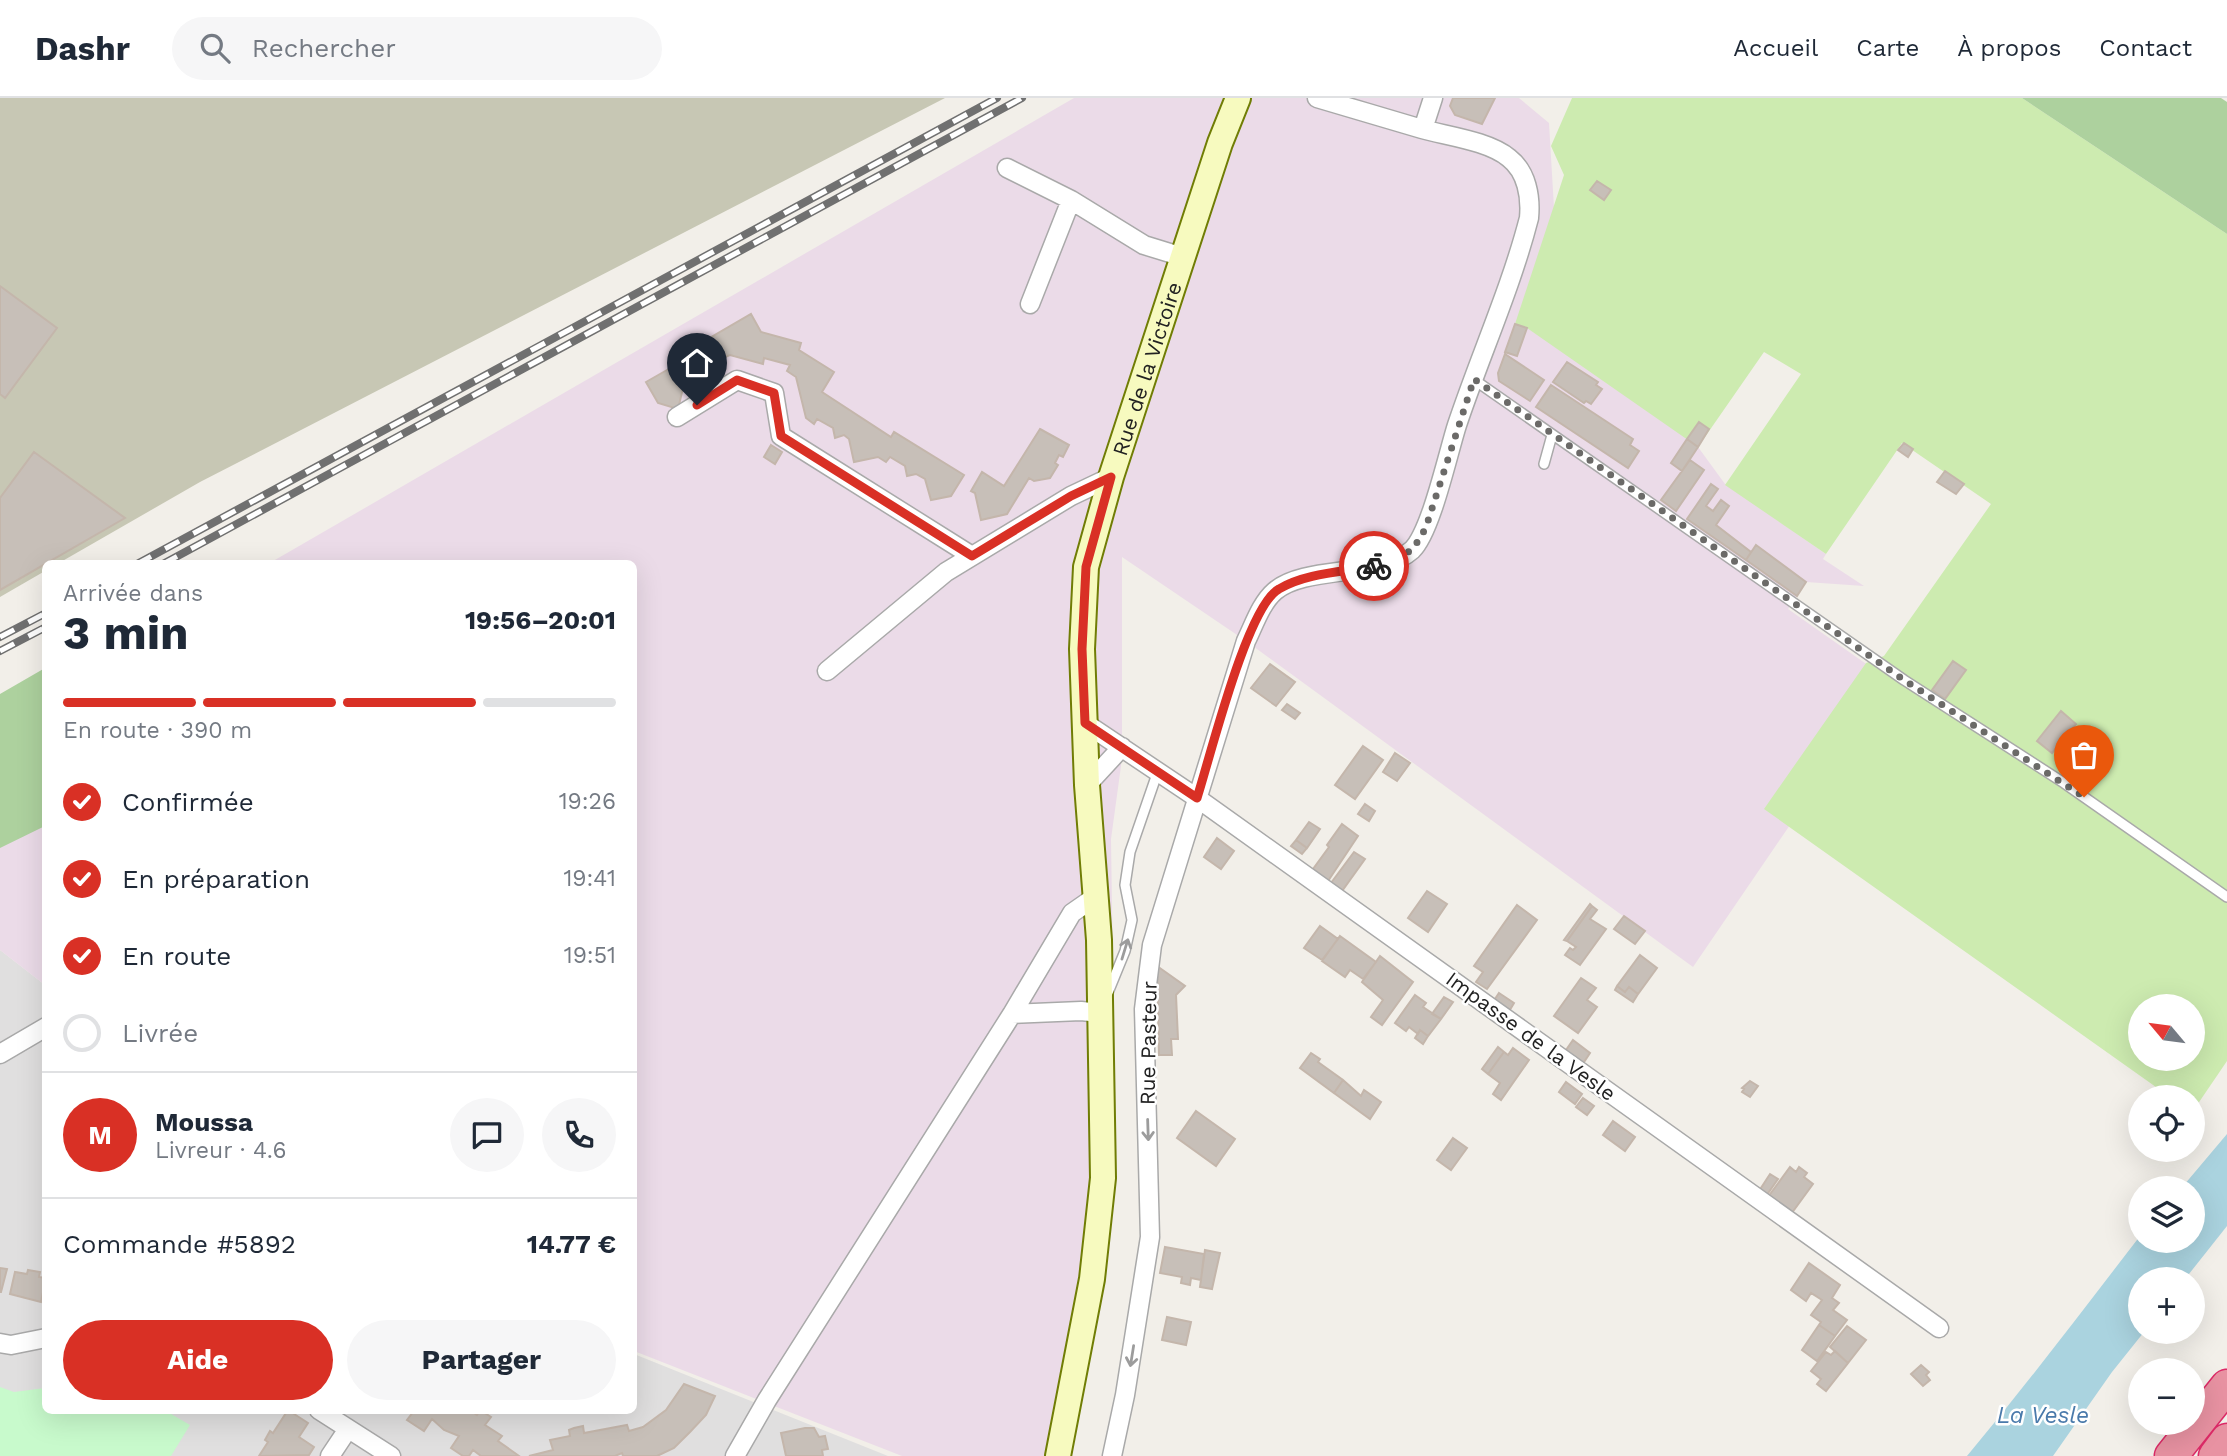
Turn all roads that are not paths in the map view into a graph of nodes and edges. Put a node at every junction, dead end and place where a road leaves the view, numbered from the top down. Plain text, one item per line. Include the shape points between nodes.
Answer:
1 (1238, 98) edge
2 (1317, 98) edge
3 (1433, 98) edge
4 (1423, 129) junction
5 (1007, 168) dead end
6 (1071, 200) junction
7 (1183, 257) junction
8 (1030, 304) dead end
9 (1474, 379) junction
10 (677, 417) dead end
11 (1552, 435) junction
12 (1544, 464) dead end
13 (1111, 477) junction
14 (972, 556) junction
15 (827, 671) dead end
16 (1085, 723) junction
17 (1122, 747) junction
18 (1158, 771) junction
19 (1087, 785) junction
20 (1197, 798) junction
21 (1095, 897) junction
22 (2227, 897) edge
23 (1100, 1013) junction
24 (1012, 1014) junction
25 (42, 1029) edge
26 (0, 1054) edge
27 (1939, 1328) dead end
28 (42, 1339) edge
29 (0, 1343) edge
30 (2227, 1386) edge
31 (324, 1414) edge
32 (348, 1429) junction
33 (2227, 1440) edge
34 (330, 1456) edge
35 (391, 1456) edge
36 (735, 1456) edge
37 (1058, 1456) edge
38 (1112, 1456) edge
39 (2171, 1456) edge
40 (2215, 1456) edge

1 - 7 street, Rue de la Victoire
2 - 4 street, Rue Pasteur
3 - 4 street
4 - 9 street, Rue Pasteur via 1503,153 1521,172 1529,194 1525,233
5 - 6 street
6 - 7 street via 1144,245
6 - 8 street
7 - 13 street, Rue de la Victoire
9 - 11 lane
9 - 20 street, Rue Pasteur via 1418,543 1396,560 1295,581 1276,590 1262,607 1245,641
10 - 14 street via 737,380 774,393 781,436
11 - 12 lane
11 - 22 lane
13 - 14 street
13 - 16 street, Rue de la Victoire via 1086,567
14 - 15 street via 946,572
16 - 17 street, Impasse de la Vesle
16 - 19 street, Rue de la Victoire
17 - 18 street, Impasse de la Vesle
17 - 19 street
18 - 20 street, Impasse de la Vesle
23 -> 18 lane via 1125,951 1132,920 1125,885 1130,852
19 - 21 street, Rue de la Victoire
20 - 27 street, Impasse de la Vesle
20 -> 38 street, Rue Pasteur via 1152,945 1144,1009 1150,1237
21 - 23 street, Rue de la Victoire
21 - 24 street via 1072,913
23 - 24 street
23 - 37 street, Rue de la Victoire via 1103,1178 1092,1279
24 - 36 street
25 - 26 street
28 - 29 street
30 - 39 highway
31 - 32 street
32 - 34 street
32 - 35 street
33 - 40 highway

